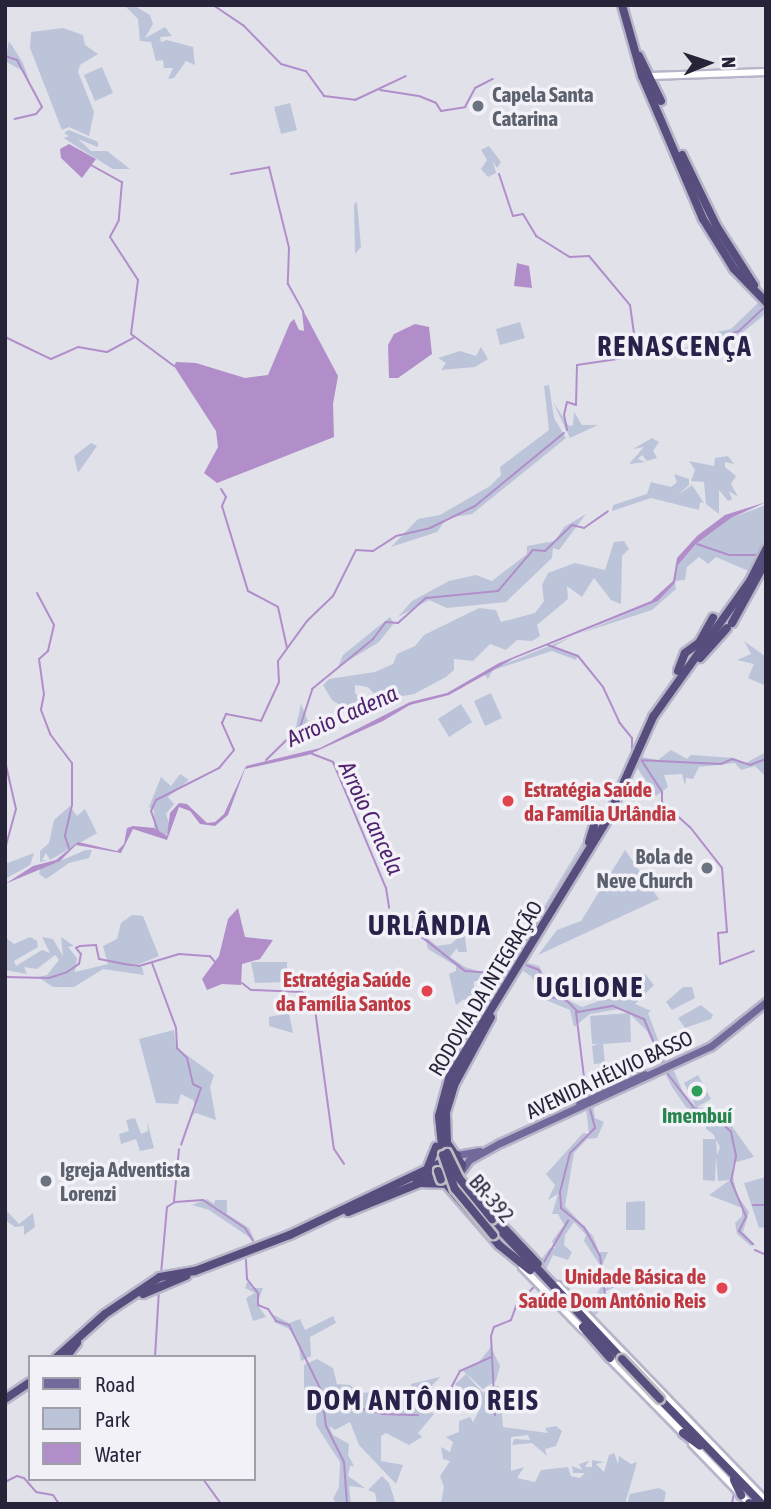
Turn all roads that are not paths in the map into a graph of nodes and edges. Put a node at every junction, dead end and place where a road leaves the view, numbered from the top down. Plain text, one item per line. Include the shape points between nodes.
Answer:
1 (622, 5) edge
2 (766, 72) edge
3 (646, 73) junction
4 (720, 241) junction
5 (766, 296) edge
6 (766, 302) edge
7 (766, 549) edge
8 (766, 561) edge
9 (723, 622) junction
10 (684, 657) junction
11 (695, 658) junction
12 (685, 673) junction
13 (673, 678) junction
14 (657, 710) junction
15 (629, 774) junction
16 (594, 826) dead end
17 (583, 856) junction
18 (573, 879) junction
19 (766, 1000) edge
20 (488, 1018) junction
21 (436, 1147) junction
22 (457, 1155) junction
23 (468, 1157) junction
24 (424, 1171) junction
25 (448, 1172) junction
26 (337, 1214) junction
27 (515, 1260) junction
28 (534, 1267) junction
29 (171, 1277) junction
30 (564, 1302) junction
31 (619, 1349) junction
32 (63, 1355) edge
33 (619, 1359) junction
34 (625, 1373) junction
35 (28, 1385) edge
36 (657, 1389) junction
37 (648, 1396) junction
38 (5, 1401) edge
39 (685, 1416) joint
40 (683, 1433) junction
41 (707, 1446) junction
42 (734, 1480) junction
43 (741, 1495) junction
44 (757, 1501) edge

1 - 3 highway
2 - 3 main road
3 - 4 highway
4 - 5 highway
4 - 6 highway
7 - 9 highway, RODOVIA DA INTEGRAÇÃO
8 - 9 highway, RODOVIA DA INTEGRAÇÃO
9 - 10 highway
9 - 11 highway, RODOVIA DA INTEGRAÇÃO
9 - 12 highway, RODOVIA DA INTEGRAÇÃO
10 - 11 highway
10 - 13 highway
11 - 12 highway, RODOVIA DA INTEGRAÇÃO
12 - 13 highway
12 - 14 highway, RODOVIA DA INTEGRAÇÃO
12 - 15 highway, RODOVIA DA INTEGRAÇÃO via 653,722
13 - 14 highway
14 - 15 highway, RODOVIA DA INTEGRAÇÃO
15 - 17 highway, RODOVIA DA INTEGRAÇÃO
15 - 18 highway, RODOVIA DA INTEGRAÇÃO
16 - 17 highway
17 - 18 highway, RODOVIA DA INTEGRAÇÃO
18 - 20 highway, RODOVIA DA INTEGRAÇÃO
19 - 23 main road, AVENIDA HÉLVIO BASSO via 708,1043
20 - 21 highway via 468,1035 444,1080 436,1115
20 - 22 highway via 450,1097 445,1135
20 - 25 highway, RODOVIA DA INTEGRAÇÃO via 444,1092 438,1126
21 - 24 highway
21 - 25 highway
22 - 23 main road, AVENIDA HÉLVIO BASSO
22 - 25 highway
22 - 25 highway, BR-392
23 - 25 main road
24 - 25 highway, BR-392
24 - 26 highway, BR-392
25 - 27 highway
25 - 28 highway
25 - 28 highway, RODOVIA DA INTEGRAÇÃO, bridge via 459,1178
25 - 28 highway, RODOVIA DA INTEGRAÇÃO, bridge via 455,1189 493,1235
25 - 29 highway, BR-392
26 - 28 highway, BR-392 / BR-392 via 422,1177 441,1175 457,1184
26 - 29 highway, BR-392
27 - 28 highway
27 - 33 main road
28 - 30 highway, RODOVIA DA INTEGRAÇÃO
28 - 30 highway, RODOVIA DA INTEGRAÇÃO
28 - 31 main road
29 - 32 highway, BR-392 via 105,1314
30 - 31 highway
30 - 33 highway, RODOVIA DA INTEGRAÇÃO
31 - 33 main road
33 - 34 main road
33 - 34 main road
33 - 36 main road
33 - 41 highway, RODOVIA DA INTEGRAÇÃO, bridge
34 - 37 main road
35 - 38 highway
36 - 37 main road via 656,1396
36 - 39 main road
37 - 40 main road
39 - 41 highway
40 - 41 highway
40 - 43 main road
41 - 42 highway, RODOVIA DA INTEGRAÇÃO
41 - 44 highway, RODOVIA DA INTEGRAÇÃO
42 - 43 highway
42 - 44 highway, RODOVIA DA INTEGRAÇÃO
43 - 44 main road

